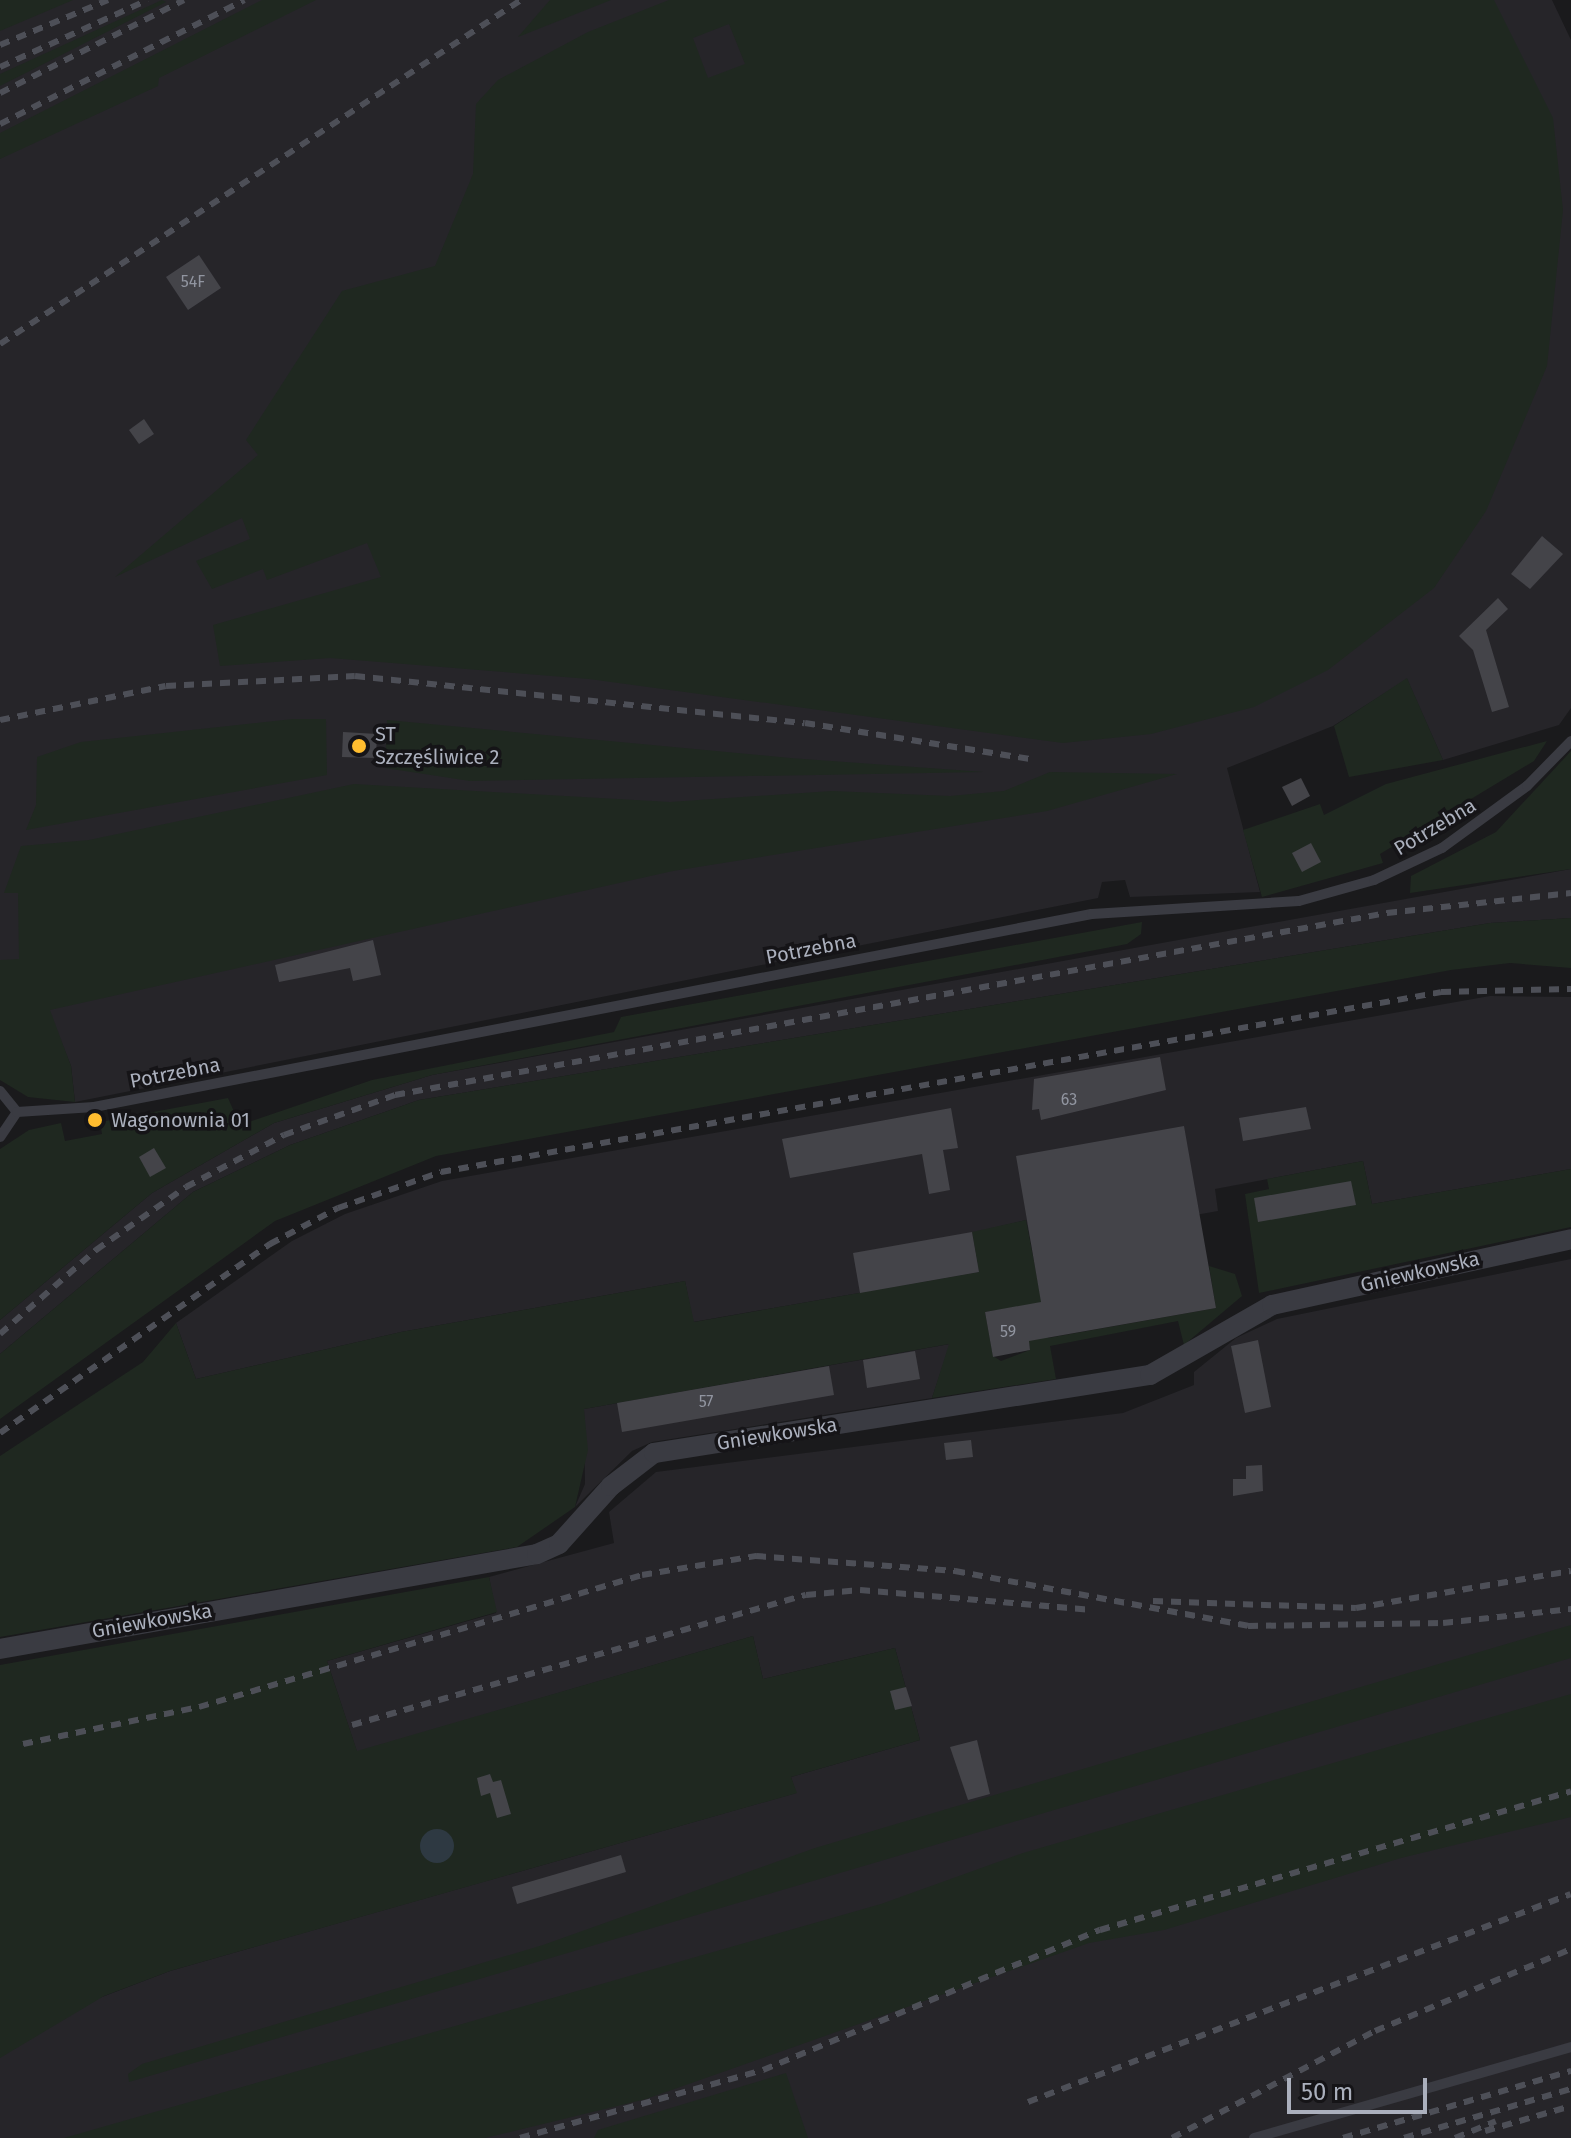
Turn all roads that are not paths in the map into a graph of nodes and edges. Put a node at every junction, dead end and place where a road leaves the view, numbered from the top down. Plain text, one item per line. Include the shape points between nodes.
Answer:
1 (1571, 741) edge
2 (0, 1091) edge
3 (17, 1112) junction
4 (0, 1137) edge
5 (1571, 1239) edge
6 (0, 1649) edge
7 (1571, 2047) edge
8 (1254, 2138) edge

1 - 3 lane, Potrzebna via 1527,786 1442,848 1374,880 1299,901 1092,914 94,1107
2 - 3 lane
3 - 4 lane
5 - 6 street, Gniewkowska via 1272,1305 1150,1375 654,1453 621,1476 559,1544 537,1554
7 - 8 lane

